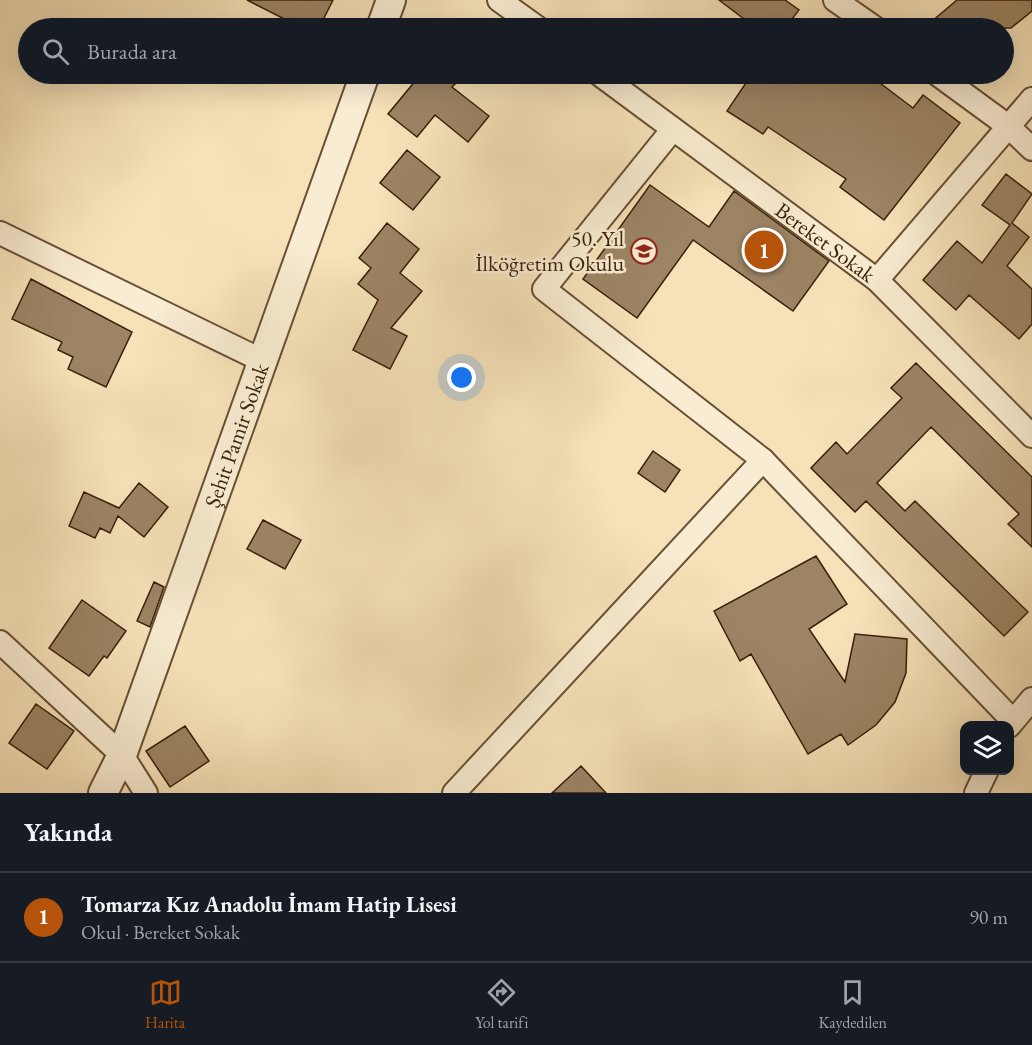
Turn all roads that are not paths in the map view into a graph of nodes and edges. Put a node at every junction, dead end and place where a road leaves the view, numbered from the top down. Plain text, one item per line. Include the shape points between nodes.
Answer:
1 (392, 0) edge
2 (499, 0) edge
3 (835, 0) edge
4 (385, 18) edge
5 (524, 18) edge
6 (861, 18) edge
7 (361, 84) edge
8 (613, 84) edge
9 (950, 84) edge
10 (1032, 99) edge
11 (1008, 126) junction
12 (674, 129) junction
13 (1032, 149) edge
14 (0, 233) edge
15 (877, 280) junction
16 (263, 361) junction
17 (1032, 436) edge
18 (763, 460) junction
19 (0, 642) edge
20 (1032, 699) edge
21 (1009, 721) edge
22 (1013, 721) edge
23 (122, 755) junction
24 (985, 775) edge
25 (103, 793) edge
26 (146, 793) edge
27 (454, 793) edge
28 (976, 793) edge

1 - 4 street
2 - 5 street
3 - 6 street
7 - 16 street, Şehit Pamir Sokak
8 - 12 street, Bereket Sokak
9 - 11 street
10 - 11 street
11 - 13 street
11 - 15 street
12 - 15 street, Bereket Sokak
12 - 18 street via 544,288
14 - 16 street
15 - 17 street, Bereket Sokak
16 - 23 street, Şehit Pamir Sokak
18 - 21 street
18 - 27 street
19 - 23 street
20 - 22 street
23 - 25 street, Şehit Pamir Sokak
23 - 26 street
24 - 28 street

